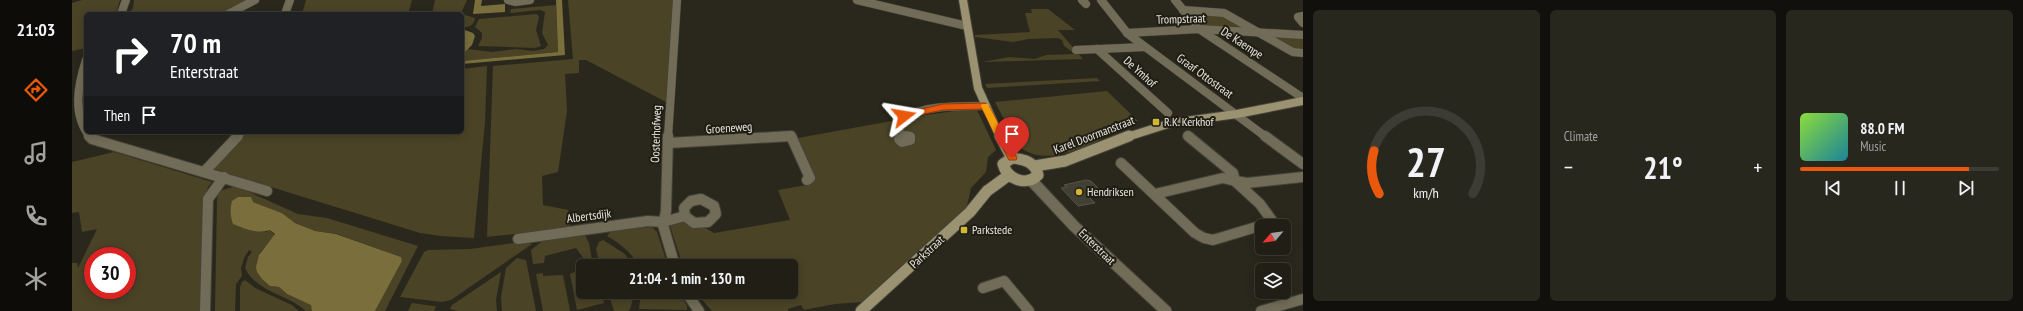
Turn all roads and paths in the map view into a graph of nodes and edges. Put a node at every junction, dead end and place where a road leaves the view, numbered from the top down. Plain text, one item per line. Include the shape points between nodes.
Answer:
1 (126, 0) edge
2 (255, 0) edge
3 (290, 0) edge
4 (508, 0) edge
5 (530, 0) edge
6 (677, 0) edge
7 (857, 0) edge
8 (963, 0) edge
9 (1101, 0) edge
10 (1175, 0) edge
11 (1183, 10) junction
12 (122, 12) edge
13 (232, 12) edge
14 (287, 12) edge
15 (1303, 16) edge
16 (1303, 23) edge
17 (967, 26) junction
18 (1199, 29) junction
19 (1260, 32) junction
20 (1127, 33) junction
21 (1303, 34) edge
22 (1145, 47) junction
23 (1097, 49) junction
24 (1076, 50) dead end
25 (1303, 53) edge
26 (84, 67) edge
27 (83, 89) edge
28 (72, 97) edge
29 (1303, 100) edge
30 (985, 106) junction
31 (1168, 113) dead end
32 (1236, 114) junction
33 (84, 128) edge
34 (88, 134) edge
35 (238, 134) edge
36 (902, 135) dead end
37 (1188, 136) dead end
38 (668, 143) junction
39 (1012, 158) junction
40 (1121, 163) dead end
41 (1303, 164) edge
42 (1035, 166) junction
43 (205, 171) junction
44 (1009, 175) junction
45 (224, 177) junction
46 (1303, 177) edge
47 (807, 180) dead end
48 (1031, 180) junction
49 (1235, 181) junction
50 (267, 190) dead end
51 (1155, 194) junction
52 (685, 216) dead end
53 (663, 222) junction
54 (518, 239) dead end
55 (673, 259) edge
56 (983, 288) dead end
57 (691, 299) edge
58 (1303, 299) edge
59 (1282, 308) edge
60 (205, 311) edge
61 (699, 311) edge
62 (860, 311) edge
63 (1029, 311) edge
64 (1166, 311) edge
65 (1261, 311) edge

1 - 12 street
2 - 13 street
3 - 14 street
4 - 5 street
6 - 38 street, Oosterhofweg
7 - 17 street
8 - 17 main road
9 - 20 street, Graaf Ottostraat
10 - 11 street, De Kaempe
11 - 18 street, De Kaempe
11 - 19 street, Trompstraat via 1224,13
15 - 16 street via 1298,17
17 - 30 main road via 975,76
18 - 19 street, Trompstraat
18 - 20 street, Trompstraat
18 - 29 street, De Kaempe
19 - 21 street, Trompstraat
19 - 25 street, Trompstraat via 1294,52
20 - 22 street, Graaf Ottostraat
22 - 23 street, De Ymhof
22 - 32 street, Graaf Ottostraat
23 - 24 street, De Ymhof
23 - 31 street, De Ymhof
26 - 27 street via 81,77
27 - 28 street
27 - 33 street via 79,119
29 - 32 main road, Karel Doormanstraat
30 - 36 street via 943,107 904,116 897,123
30 - 39 main road
32 - 41 street, Graaf Ottostraat
32 - 42 main road, Karel Doormanstraat via 1150,128 1073,160
34 - 43 street via 92,139 111,146
35 - 43 street
37 - 49 street via 1233,173
38 - 47 street, Groeneweg via 791,136 810,178
38 - 53 street, Oosterhofweg via 666,211
39 - 42 main road via 1024,160
39 - 44 main road via 1003,164 1005,172
40 - 51 street
42 - 48 main road via 1038,175
43 - 45 street
44 - 48 main road via 1020,180
44 - 62 main road, Parkstraat via 984,192 970,212
45 - 50 street
45 - 60 street via 208,199
46 - 49 street via 1247,183
48 - 64 street, Enterstraat via 1080,231
49 - 51 street via 1223,178
49 - 51 street via 1260,204 1273,222 1214,240 1209,239 1195,233
52 - 53 street, Albertsdijk via 670,218
53 - 54 street, Albertsdijk via 648,221
53 - 55 street, Oosterhofweg
56 - 63 street via 1004,281
57 - 61 street
58 - 59 street
59 - 65 street

